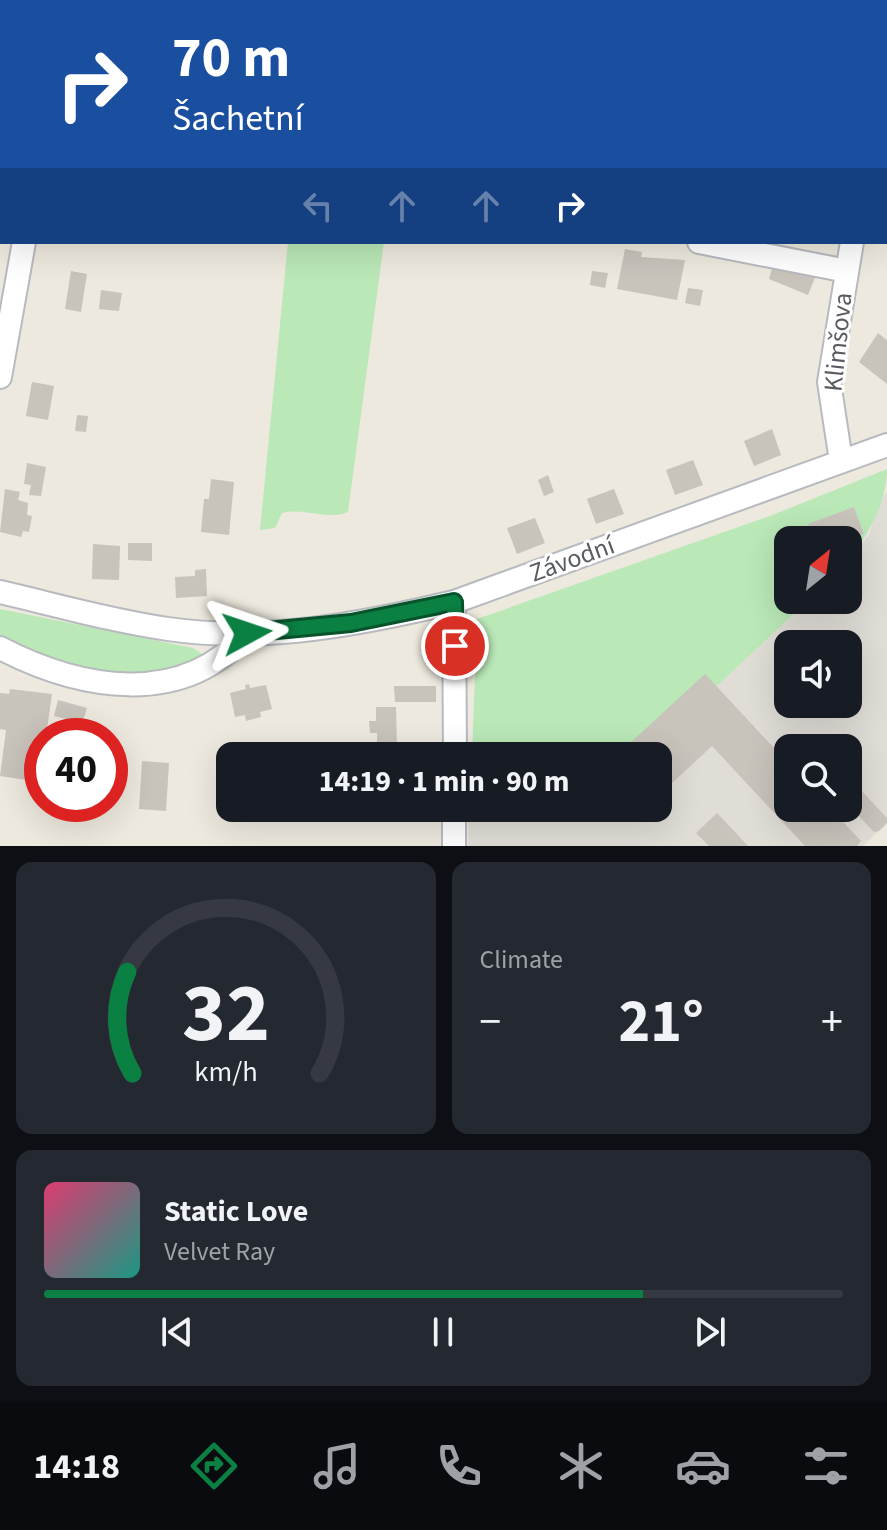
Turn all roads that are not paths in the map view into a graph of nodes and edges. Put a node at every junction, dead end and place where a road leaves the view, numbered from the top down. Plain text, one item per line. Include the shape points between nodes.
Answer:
1 (24, 244) edge
2 (709, 244) edge
3 (852, 244) edge
4 (847, 271) junction
5 (1, 363) edge
6 (887, 445) edge
7 (841, 461) junction
8 (0, 592) edge
9 (454, 602) junction
10 (247, 633) junction
11 (0, 648) edge
12 (455, 742) edge
13 (454, 822) edge
14 (454, 846) edge

1 - 5 street
2 - 4 street, Klimšova
3 - 4 street, Klimšova
4 - 7 street, Klimšova via 829,382
6 - 7 street, Závodní
7 - 9 street, Závodní
8 - 10 street, Závodní via 169,629
9 - 10 street, Závodní via 351,623
9 - 12 street
10 - 11 street via 221,660 197,673 125,684 65,676
13 - 14 street

